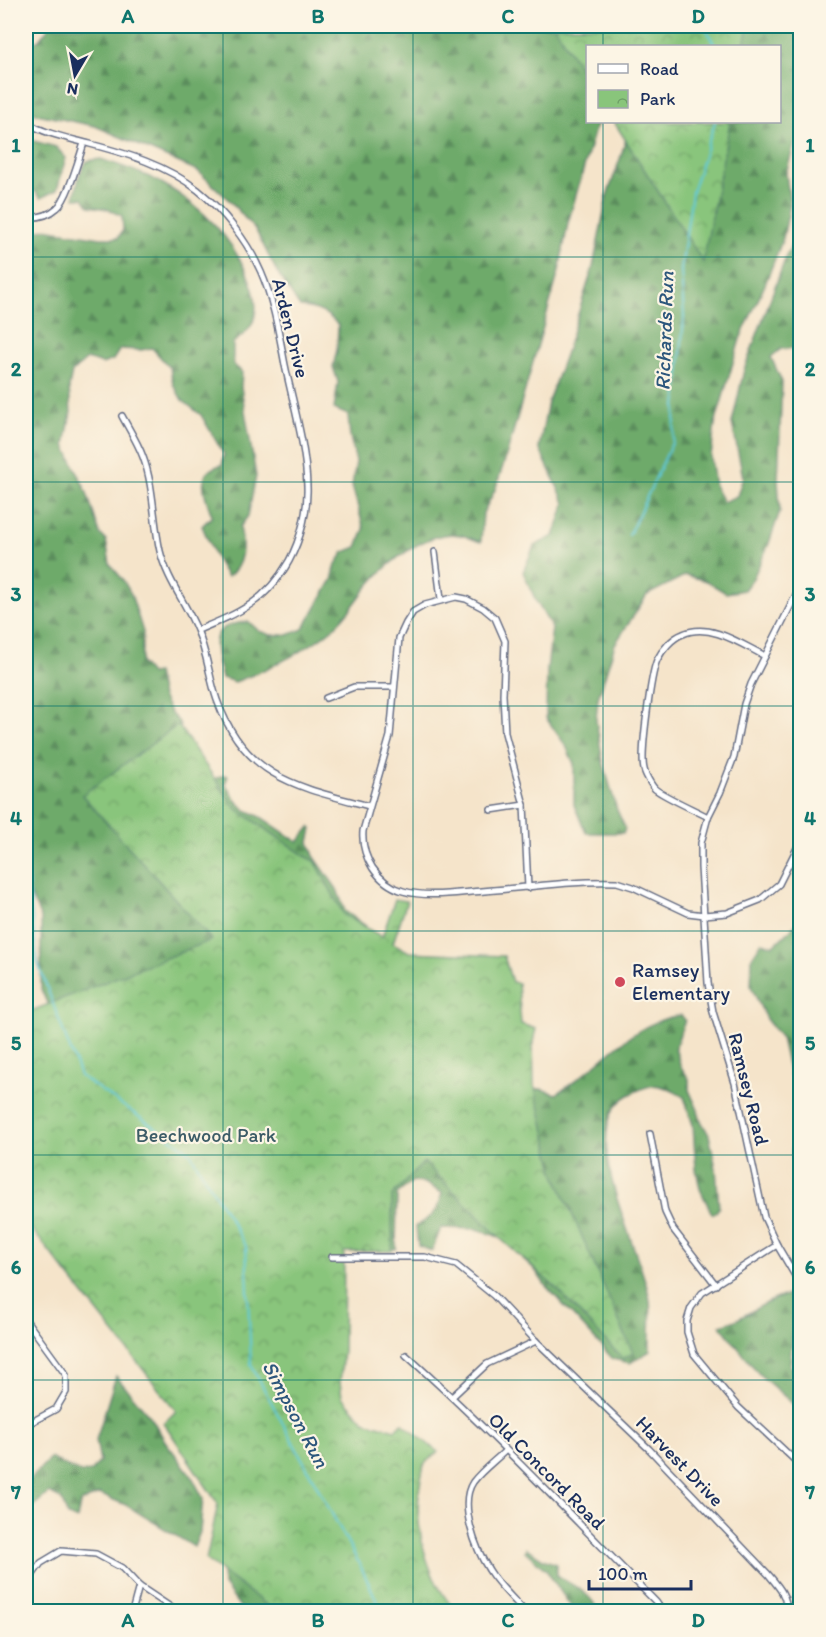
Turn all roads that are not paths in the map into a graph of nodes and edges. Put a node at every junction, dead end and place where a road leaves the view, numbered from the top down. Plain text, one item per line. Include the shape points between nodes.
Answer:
1 (26, 122) edge
2 (84, 143) junction
3 (26, 217) edge
4 (122, 416) dead end
5 (435, 552) dead end
6 (801, 587) edge
7 (441, 599) junction
8 (198, 630) junction
9 (765, 656) junction
10 (394, 687) junction
11 (326, 698) dead end
12 (524, 805) junction
13 (369, 806) junction
14 (491, 810) dead end
15 (708, 817) junction
16 (801, 842) edge
17 (528, 888) junction
18 (704, 915) junction
19 (650, 1134) dead end
20 (777, 1245) junction
21 (332, 1257) dead end
22 (801, 1284) edge
23 (716, 1285) junction
24 (26, 1320) edge
25 (536, 1341) junction
26 (406, 1355) dead end
27 (453, 1396) junction
28 (26, 1425) edge
29 (506, 1450) junction
30 (801, 1466) edge
31 (26, 1584) edge
32 (139, 1586) junction
33 (132, 1611) edge
34 (178, 1611) edge
35 (525, 1611) edge
36 (663, 1611) edge
37 (787, 1611) edge

1 - 2 street, Arden Drive via 49,134
2 - 3 street via 58,208
2 - 8 street, Arden Drive via 128,154 169,171 220,211 245,242 262,273 281,337 307,485 299,537 290,560 272,587 252,606
4 - 8 street via 143,456 149,477 161,554
5 - 7 street
6 - 9 street, Ramsey Road
7 - 10 street via 413,612 406,623 399,638
7 - 12 street via 456,597 483,608 502,629 505,733
8 - 13 street via 227,726 253,760 296,786
9 - 15 street, Ramsey Road via 744,704 734,757
9 - 15 street via 726,636 706,631 683,633 657,660 650,689 644,769 654,789
10 - 11 street via 354,687
10 - 13 street via 390,736
12 - 14 street
12 - 17 street
13 - 17 street via 362,843 371,866 388,884 402,891 436,895
15 - 18 street, Ramsey Road via 701,843
16 - 18 street via 779,884 760,900 727,913
17 - 18 street via 617,882 688,913
18 - 20 street, Ramsey Road via 713,1012 735,1083 764,1217
19 - 23 street via 665,1212 673,1229
20 - 22 street, Ramsey Road
20 - 23 street
21 - 25 street, Harvest Drive via 425,1257 456,1265 494,1296
23 - 30 street via 702,1293 691,1308 687,1332 694,1354 738,1407
24 - 28 street via 66,1375 66,1392 56,1409
25 - 27 street via 487,1364
25 - 37 street, Harvest Drive via 649,1449 768,1574 783,1592
26 - 27 street, Old Concord Road
27 - 29 street, Old Concord Road
29 - 35 street via 473,1482 467,1512 480,1556
29 - 36 street, Old Concord Road
31 - 32 street via 41,1563 61,1551 96,1554 122,1568
32 - 33 street
32 - 34 street

